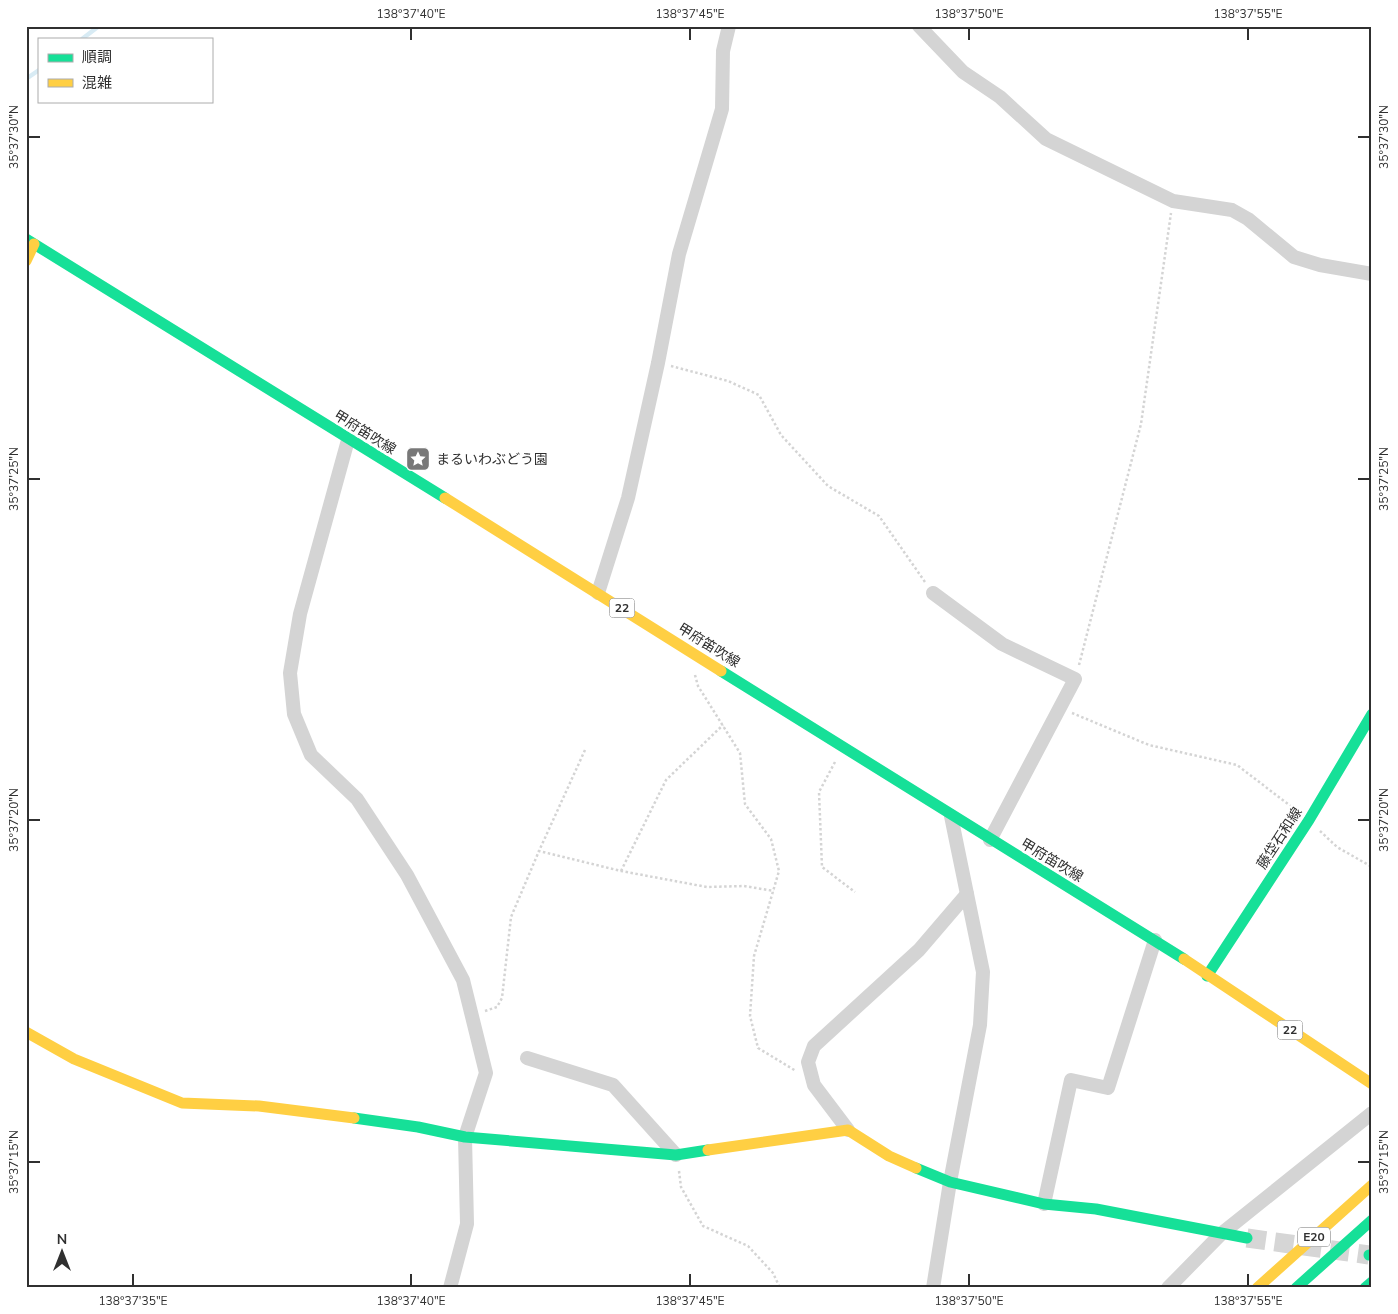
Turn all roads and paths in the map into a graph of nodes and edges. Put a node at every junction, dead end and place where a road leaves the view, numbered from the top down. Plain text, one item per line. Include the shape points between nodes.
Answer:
1 (729, 26) edge
2 (922, 27) edge
3 (1173, 201) junction
4 (30, 242) edge
5 (26, 261) edge
6 (1372, 274) edge
7 (658, 363) junction
8 (348, 440) junction
9 (598, 593) junction
10 (933, 593) joint
11 (688, 650) junction
12 (1075, 679) junction
13 (1061, 708) junction
14 (1372, 714) edge
15 (723, 725) junction
16 (843, 748) junction
17 (585, 750) dead end
18 (951, 816) junction
19 (1309, 820) junction
20 (990, 840) junction
21 (539, 851) junction
22 (1372, 866) edge
23 (621, 871) junction
24 (774, 891) junction
25 (855, 892) dead end
26 (967, 894) junction
27 (1155, 940) junction
28 (1208, 976) junction
29 (472, 1016) junction
30 (26, 1032) edge
31 (527, 1058) dead end
32 (814, 1084) junction
33 (1372, 1084) edge
34 (1372, 1113) edge
35 (848, 1130) junction
36 (466, 1137) junction
37 (676, 1155) junction
38 (950, 1182) junction
39 (1372, 1185) edge
40 (1044, 1204) junction
41 (1372, 1220) edge
42 (1221, 1234) junction
43 (1247, 1238) tunnel mouth
44 (1372, 1282) edge
45 (450, 1288) edge
46 (780, 1288) edge
47 (933, 1288) edge
48 (1168, 1288) edge
49 (1257, 1288) edge
50 (1296, 1288) edge
51 (1365, 1288) edge

1 - 7 street via 723,51 722,109 679,254
2 - 3 street via 963,72 1000,97 1046,139
3 - 6 street via 1232,210 1294,257
3 - 12 path via 1141,424
4 - 5 main road
4 - 8 main road, 甲府笛吹線 / 22
7 - 9 street via 628,498
7 - 10 path via 728,380 759,395 781,435 828,486 878,516
8 - 9 main road, 甲府笛吹線 / 22
8 - 29 street via 300,614 290,673 294,714 310,755 357,799 407,875 464,980
9 - 11 main road, 甲府笛吹線 / 22
10 - 12 street via 1002,644
11 - 15 path via 698,686
11 - 16 main road, 甲府笛吹線 / 22
12 - 13 street
13 - 19 path via 1149,745 1237,765
13 - 20 street
14 - 19 main road, 藤垈石和線
15 - 23 path via 666,780
15 - 24 path via 740,754 745,804 771,839 779,871
16 - 18 main road, 甲府笛吹線 / 22
16 - 25 path via 818,792 822,867
17 - 21 path
18 - 20 main road, 甲府笛吹線 / 22
18 - 26 street
19 - 22 path via 1337,847
19 - 28 main road, 藤垈石和線
20 - 27 main road, 甲府笛吹線 / 22
21 - 23 path
21 - 29 path via 511,917 502,998 497,1007
23 - 24 path via 707,887 744,886
24 - 32 path via 754,956 750,1016 758,1048
26 - 32 street via 919,950 814,1046 808,1062
26 - 38 street via 983,972 980,1025
27 - 28 main road, 甲府笛吹線 / 22
27 - 40 street via 1108,1088 1071,1080
28 - 33 main road, 甲府笛吹線 / 22
29 - 36 street via 486,1073
30 - 36 main road via 74,1059 182,1103 258,1106 318,1113
31 - 37 street via 613,1085
32 - 35 street
34 - 42 street
35 - 37 main road
35 - 38 main road via 889,1156
36 - 37 main road
36 - 45 street via 467,1224
37 - 46 path via 681,1187 703,1226 748,1246 773,1273
38 - 40 main road
38 - 47 street
39 - 49 main road, E20
40 - 42 main road via 1096,1209
41 - 50 main road, E20
42 - 43 main road
42 - 48 street
44 - 51 main road

